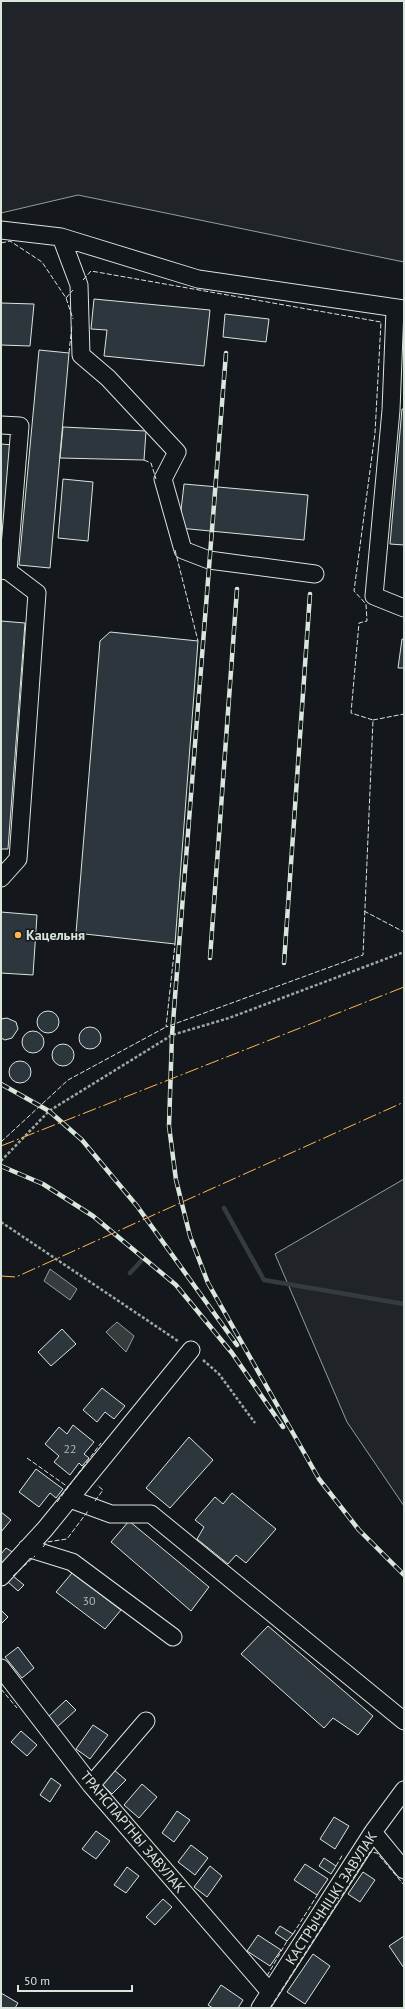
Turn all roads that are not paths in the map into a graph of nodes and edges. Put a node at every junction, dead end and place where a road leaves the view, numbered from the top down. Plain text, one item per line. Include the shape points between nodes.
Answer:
1 (1, 230) edge
2 (61, 237) junction
3 (400, 309) edge
4 (1, 425) edge
5 (5, 570) edge
6 (315, 574) dead end
7 (404, 608) edge
8 (1, 878) edge
9 (191, 1350) road end
10 (70, 1498) junction
11 (27, 1548) junction
12 (1, 1577) edge
13 (172, 1637) dead end
14 (1, 1668) edge
15 (146, 1721) dead end
16 (404, 1721) edge
17 (91, 1786) junction
18 (404, 1790) edge
19 (373, 1832) junction
20 (404, 1870) edge
21 (270, 1992) junction
22 (260, 2008) edge

1 - 2 street
2 - 3 street via 198,279
2 - 6 street via 79,284 81,355 108,378 177,452 162,479 183,550 209,560
3 - 7 street via 374,596
4 - 5 street via 20,426
5 - 8 street via 37,593 18,859
9 - 10 street
10 - 11 street
10 - 16 street via 111,1514 151,1514
11 - 12 street
11 - 13 street via 72,1562
14 - 17 street, ТРАНСПАРТНЫ ЗАВУЛАК
15 - 17 street
17 - 21 street, ТРАНСПАРТНЫ ЗАВУЛАК
18 - 19 street, КАСТРЫЧНІЦКІ ЗАВУЛАК
19 - 20 street
19 - 21 street, КАСТРЫЧНІЦКІ ЗАВУЛАК
21 - 22 street, КАСТРЫЧНІЦКІ ЗАВУЛАК

